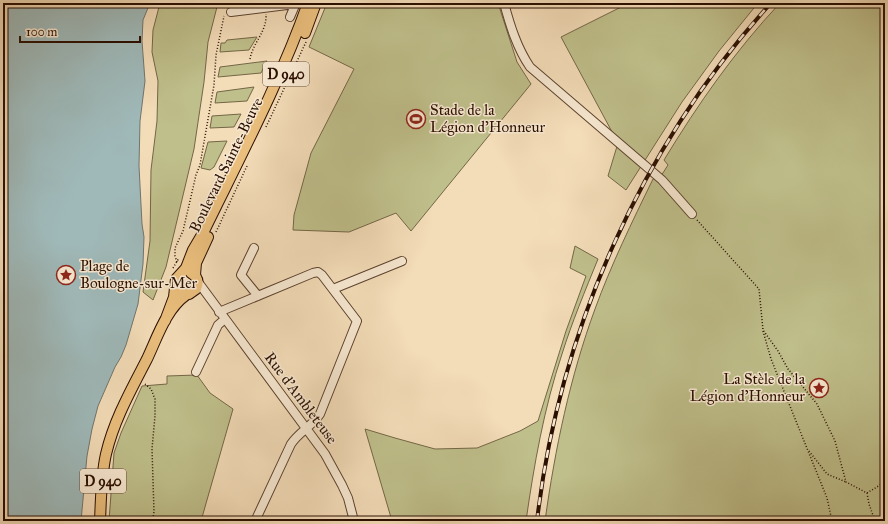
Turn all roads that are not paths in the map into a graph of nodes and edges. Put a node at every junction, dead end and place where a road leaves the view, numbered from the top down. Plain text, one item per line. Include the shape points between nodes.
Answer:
1 (308, 3) edge
2 (316, 3) edge
3 (504, 3) edge
4 (295, 4) edge
5 (227, 14) road end
6 (290, 17) dead end
7 (692, 214) road end
8 (254, 248) dead end
9 (402, 261) dead end
10 (181, 273) junction
11 (196, 279) junction
12 (175, 286) junction
13 (333, 290) junction
14 (189, 294) junction
15 (258, 296) junction
16 (210, 300) junction
17 (219, 312) junction
18 (225, 319) junction
19 (165, 321) junction
20 (196, 372) dead end
21 (307, 428) junction
22 (351, 510) junction
23 (100, 521) edge
24 (258, 521) edge
25 (346, 521) edge
26 (354, 521) edge

1 - 10 main road, Boulevard Sainte-Beuve / D 940 via 290,52 209,221 191,253 187,266
2 - 11 main road, Boulevard Sainte-Beuve / D 940 via 290,67 196,260
3 - 7 street via 520,49 534,71 665,183
4 - 5 street
4 - 6 street
8 - 15 street via 241,276
9 - 13 street
10 - 11 main road via 188,272
10 - 12 main road via 176,279
11 - 14 main road via 196,290
11 - 16 street, Rue d'Ambleteuse
12 - 14 main road via 179,292
12 - 19 main road, D 940 via 174,297
13 - 15 street via 322,275 315,272
13 - 21 street via 357,321 320,414
14 - 16 street via 201,295
14 - 19 main road, D 940 via 177,302
15 - 17 street
16 - 17 street, Rue d'Ambleteuse
17 - 18 street, Rue d'Ambleteuse
18 - 20 street via 218,325
18 - 21 street, Rue d'Ambleteuse
19 - 23 main road, D 940 via 115,423 103,474
21 - 22 street, Rue d'Ambleteuse via 336,472
21 - 24 street via 288,448 257,517
22 - 25 street
22 - 26 street, Rue d'Ambleteuse

